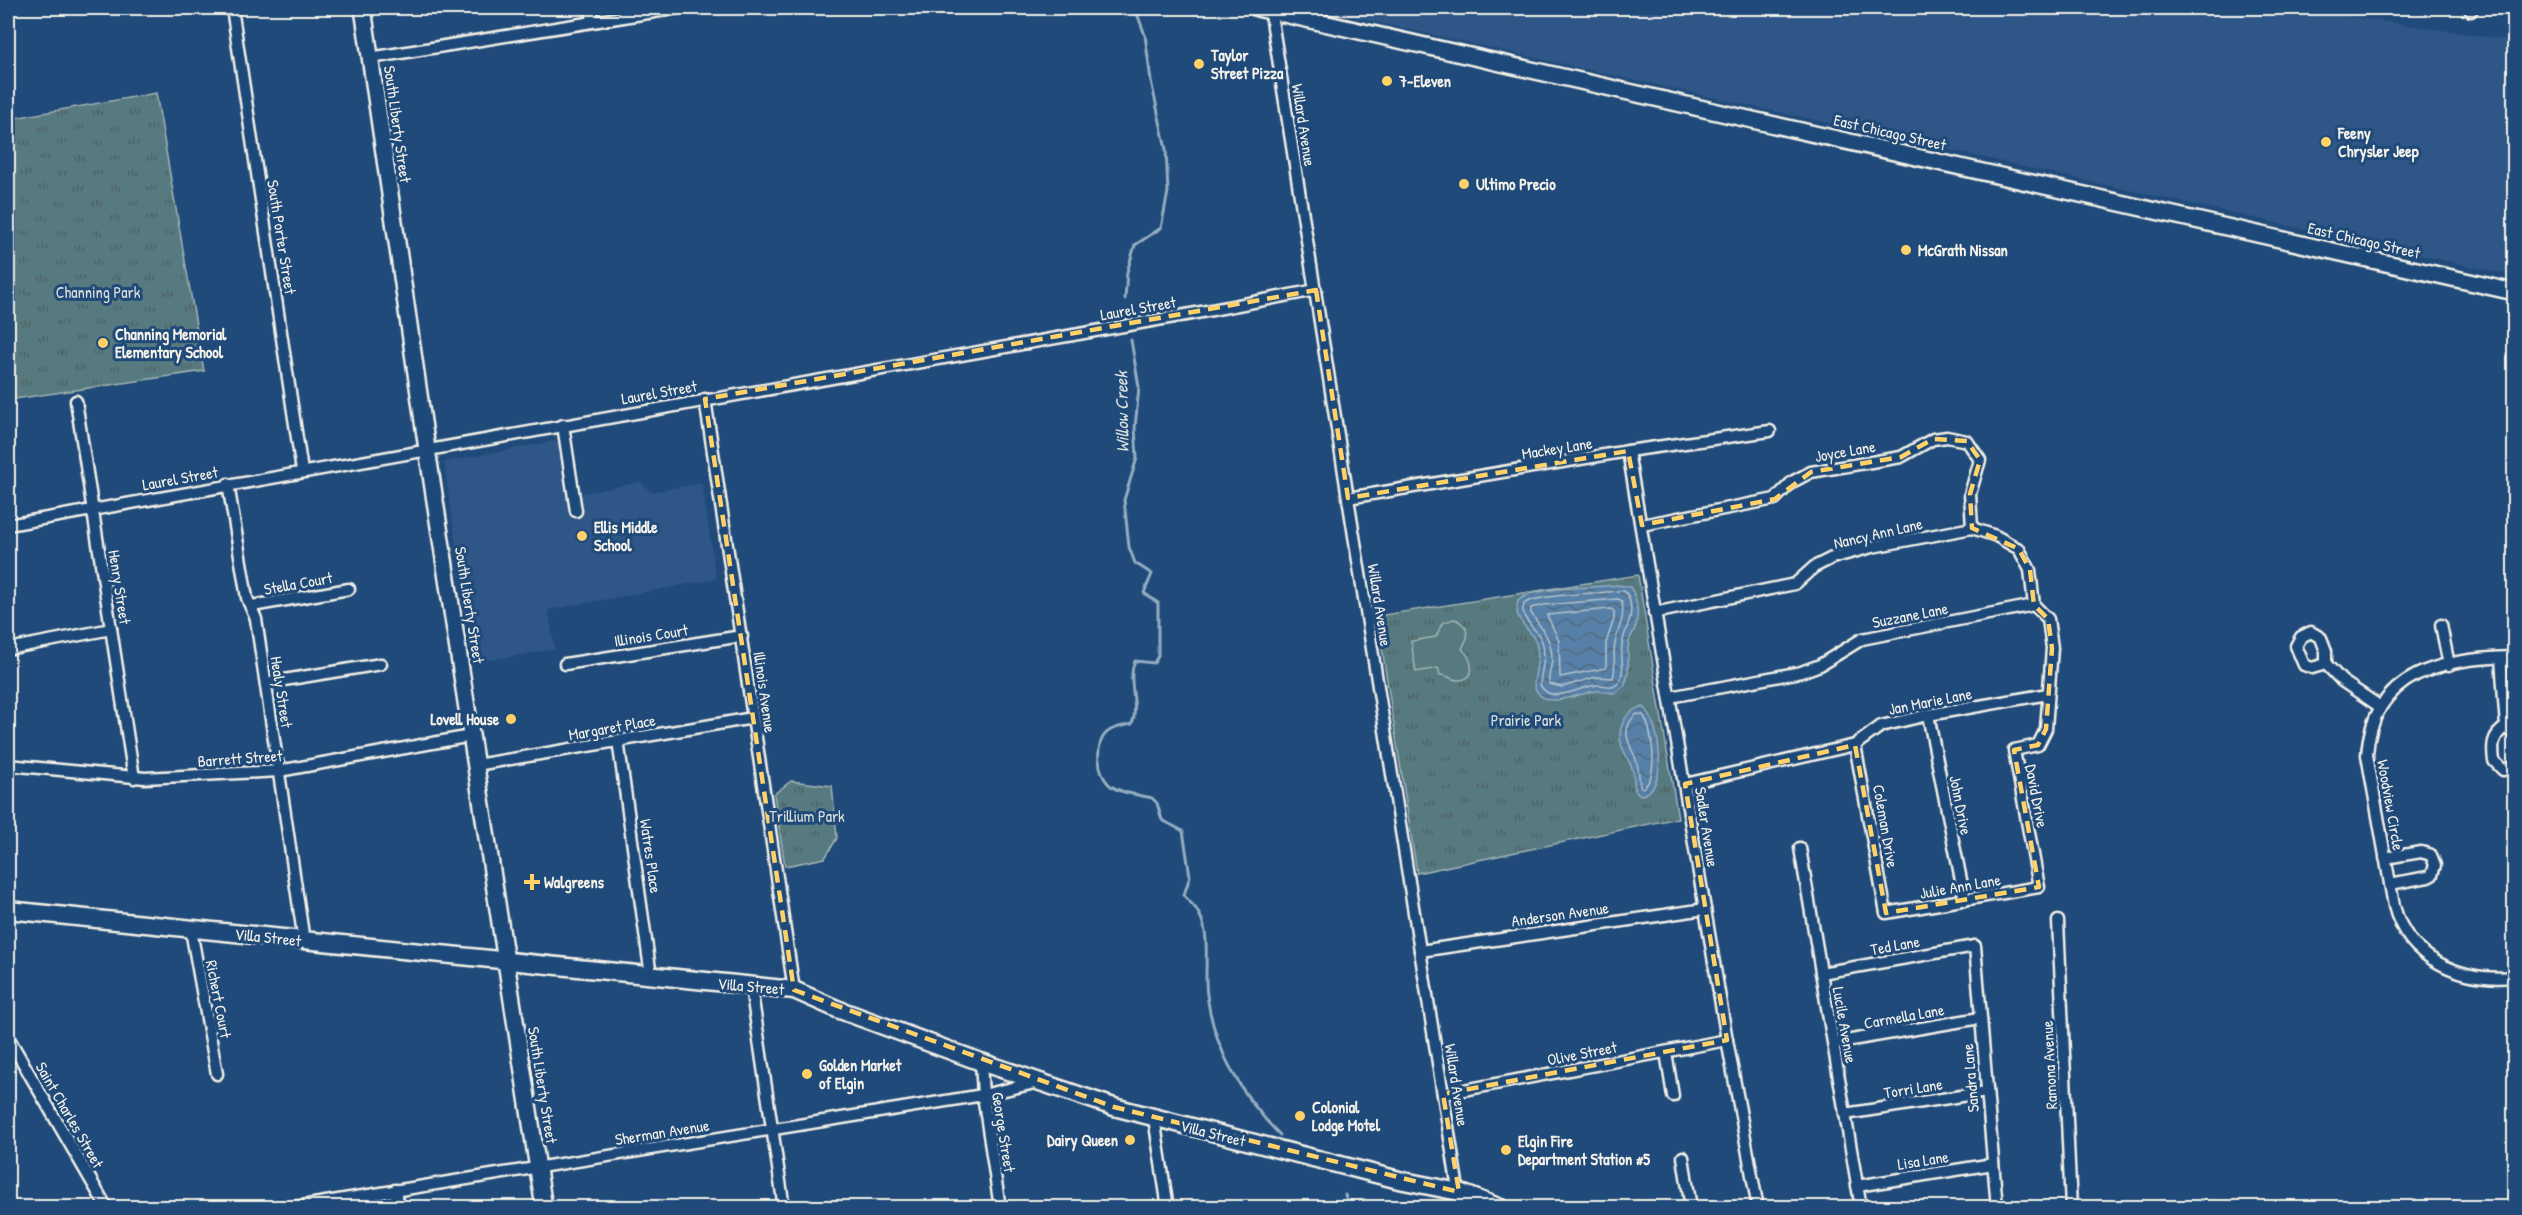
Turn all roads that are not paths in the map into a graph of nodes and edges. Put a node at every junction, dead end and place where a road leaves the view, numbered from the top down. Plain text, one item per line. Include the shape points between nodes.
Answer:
1 (232, 8) edge
2 (363, 8) edge
3 (591, 8) edge
4 (679, 8) edge
5 (1266, 9) edge
6 (593, 21) junction
7 (370, 58) junction
8 (1316, 290) junction
9 (2514, 292) edge
10 (705, 399) junction
11 (76, 401) dead end
12 (563, 425) junction
13 (1770, 431) dead end
14 (427, 449) junction
15 (1628, 451) junction
16 (302, 471) junction
17 (228, 484) junction
18 (1348, 498) junction
19 (92, 509) junction
20 (576, 511) dead end
21 (8, 525) edge
22 (1642, 525) junction
23 (1972, 528) junction
24 (350, 589) dead end
25 (2034, 605) junction
26 (252, 606) junction
27 (1654, 613) junction
28 (2441, 625) dead end
29 (111, 629) junction
30 (742, 636) junction
31 (8, 649) edge
32 (2514, 657) edge
33 (2501, 658) junction
34 (381, 664) dead end
35 (565, 664) dead end
36 (2326, 664) dead end
37 (2449, 665) junction
38 (266, 683) junction
39 (2048, 694) junction
40 (1670, 697) junction
41 (2379, 706) junction
42 (1928, 715) junction
43 (753, 718) junction
44 (2506, 727) junction
45 (2514, 735) edge
46 (471, 736) junction
47 (618, 741) junction
48 (1855, 745) junction
49 (8, 765) edge
50 (476, 765) junction
51 (2514, 767) edge
52 (279, 771) junction
53 (134, 778) junction
54 (1685, 784) junction
55 (1800, 848) dead end
56 (2385, 858) junction
57 (2390, 884) junction
58 (2039, 888) joint
59 (1965, 900) junction
60 (1705, 909) junction
61 (8, 910) edge
62 (1886, 913) joint
63 (2058, 921) dead end
64 (191, 930) junction
65 (304, 941) junction
66 (1975, 946) joint
67 (1420, 951) junction
68 (506, 961) junction
69 (1821, 973) junction
70 (651, 976) junction
71 (2514, 977) edge
72 (751, 987) junction
73 (794, 990) junction
74 (1980, 1018) junction
75 (8, 1037) edge
76 (1726, 1040) junction
77 (1834, 1043) junction
78 (1666, 1052) junction
79 (12, 1056) edge
80 (981, 1062) junction
81 (217, 1074) dead end
82 (1039, 1082) junction
83 (1987, 1092) junction
84 (1443, 1094) junction
85 (983, 1095) junction
86 (1673, 1096) dead end
87 (1845, 1114) junction
88 (1154, 1118) junction
89 (772, 1129) junction
90 (1683, 1157) dead end
91 (1993, 1164) junction
92 (537, 1167) junction
93 (1857, 1186) junction
94 (395, 1190) junction
95 (1460, 1200) edge
96 (107, 1208) edge
97 (289, 1208) edge
98 (398, 1208) edge
99 (543, 1208) edge
100 (784, 1208) edge
101 (1000, 1208) edge
102 (1168, 1208) edge
103 (1501, 1208) edge
104 (1691, 1208) edge
105 (1758, 1208) edge
106 (1861, 1208) edge
107 (1997, 1208) edge
108 (2071, 1208) edge

1 - 16 street, South Porter Street
2 - 7 main road, South Liberty Street
3 - 6 street
4 - 6 street
5 - 8 street, Willard Avenue
5 - 9 main road, East Chicago Street
6 - 7 street
7 - 14 main road, South Liberty Street
8 - 10 street, Laurel Street
8 - 18 street, Willard Avenue
10 - 12 street, Laurel Street
10 - 30 street, Illinois Avenue
11 - 19 street, Henry Street
12 - 14 street, Laurel Street
12 - 20 street
13 - 15 street, Mackey Lane
14 - 16 street, Laurel Street
14 - 46 main road, South Liberty Street
15 - 18 street, Mackey Lane
15 - 22 street, Sadler Avenue
16 - 17 street, Laurel Street
17 - 19 street, Laurel Street
17 - 26 street, Healy Street via 247,598
18 - 67 street, Willard Avenue
19 - 21 street, Laurel Street
19 - 29 street, Henry Street
22 - 23 street, Joyce Lane via 1775,499 1792,482 1811,472 1901,457 1933,439 1947,437 1967,441 1980,460 1970,494
22 - 27 street, Sadler Avenue
23 - 25 street via 2019,549 2030,570
23 - 27 street, Nancy Ann Lane via 1832,558 1814,567 1796,584
24 - 26 street, Stella Court
25 - 39 street via 2048,619 2052,648
25 - 40 street, Suzzane Lane via 1863,639 1801,672
26 - 38 street, Healy Street
27 - 40 street, Sadler Avenue
28 - 37 street
29 - 31 street
29 - 53 street, Henry Street
30 - 35 street, Illinois Court
30 - 43 street, Illinois Avenue
32 - 33 street, Woodview Circle
33 - 37 street, Woodview Circle
33 - 44 street
34 - 38 street
36 - 41 street via 2349,687
37 - 41 street, Woodview Circle via 2410,677
38 - 52 street, Healy Street
39 - 42 street, Jan Marie Lane
39 - 58 street, David Drive via 2046,729 2038,745 2014,750
40 - 54 street, Sadler Avenue
41 - 56 street, Woodview Circle via 2370,730 2367,755
42 - 48 street, Jan Marie Lane via 1881,726
42 - 59 street, John Drive
43 - 47 street, Margaret Place
43 - 73 street, Illinois Avenue
44 - 45 street
44 - 51 street via 2495,736 2494,761 2503,770
46 - 50 main road, South Liberty Street
46 - 52 street, Barrett Street
47 - 50 street, Margaret Place
47 - 70 street, Watres Place
48 - 54 street, Jan Marie Lane
48 - 62 street, Coleman Drive
49 - 53 street, Barrett Street
50 - 68 main road, South Liberty Street
52 - 53 street, Barrett Street
52 - 65 street, Healy Street
54 - 60 street, Sadler Avenue
55 - 69 street, Lucile Avenue
56 - 57 street, Woodview Circle
56 - 57 street via 2421,852 2431,855 2434,865 2427,878
57 - 71 street, Woodview Circle via 2401,926 2433,961 2466,974
58 - 59 street, Julie Ann Lane
59 - 62 street, Julie Ann Lane
60 - 67 street, Anderson Avenue
60 - 76 street, Sadler Avenue
61 - 64 main road, Villa Street
63 - 108 street, Ramona Avenue
64 - 65 main road, Villa Street
64 - 81 street, Richert Court
65 - 68 main road, Villa Street
66 - 69 street, Ted Lane
66 - 74 street, Sandra Lane
67 - 84 street, Willard Avenue
68 - 70 main road, Villa Street
68 - 92 main road, South Liberty Street
69 - 77 street, Lucile Avenue
70 - 72 main road, Villa Street
72 - 73 main road, Villa Street
72 - 89 street
73 - 80 main road, Villa Street
74 - 77 street, Carmella Lane
74 - 83 street, Sandra Lane
75 - 79 street, Saint Charles Street
76 - 78 street, Olive Street
76 - 105 street, Sadler Avenue
77 - 87 street, Lucile Avenue
78 - 84 street, Olive Street
78 - 86 street
79 - 96 street, Saint Charles Street
80 - 82 main road, Villa Street
80 - 85 street, George Street
82 - 85 street, Sherman Avenue
82 - 88 main road, Villa Street
83 - 87 street, Torri Lane
83 - 91 street, Sandra Lane
84 - 95 street, Willard Avenue
85 - 89 street, Sherman Avenue
85 - 101 street, George Street
87 - 93 street, Lucile Avenue
88 - 95 main road, Villa Street via 1399,1180
88 - 102 street
89 - 92 street, Sherman Avenue
89 - 100 street
90 - 104 street
91 - 93 street, Lisa Lane
91 - 107 street, Sandra Lane
92 - 94 street, Sherman Avenue
92 - 99 main road, South Liberty Street
93 - 106 street, Lucile Avenue
94 - 97 street, Sherman Avenue
94 - 98 street
95 - 103 main road, Villa Street

